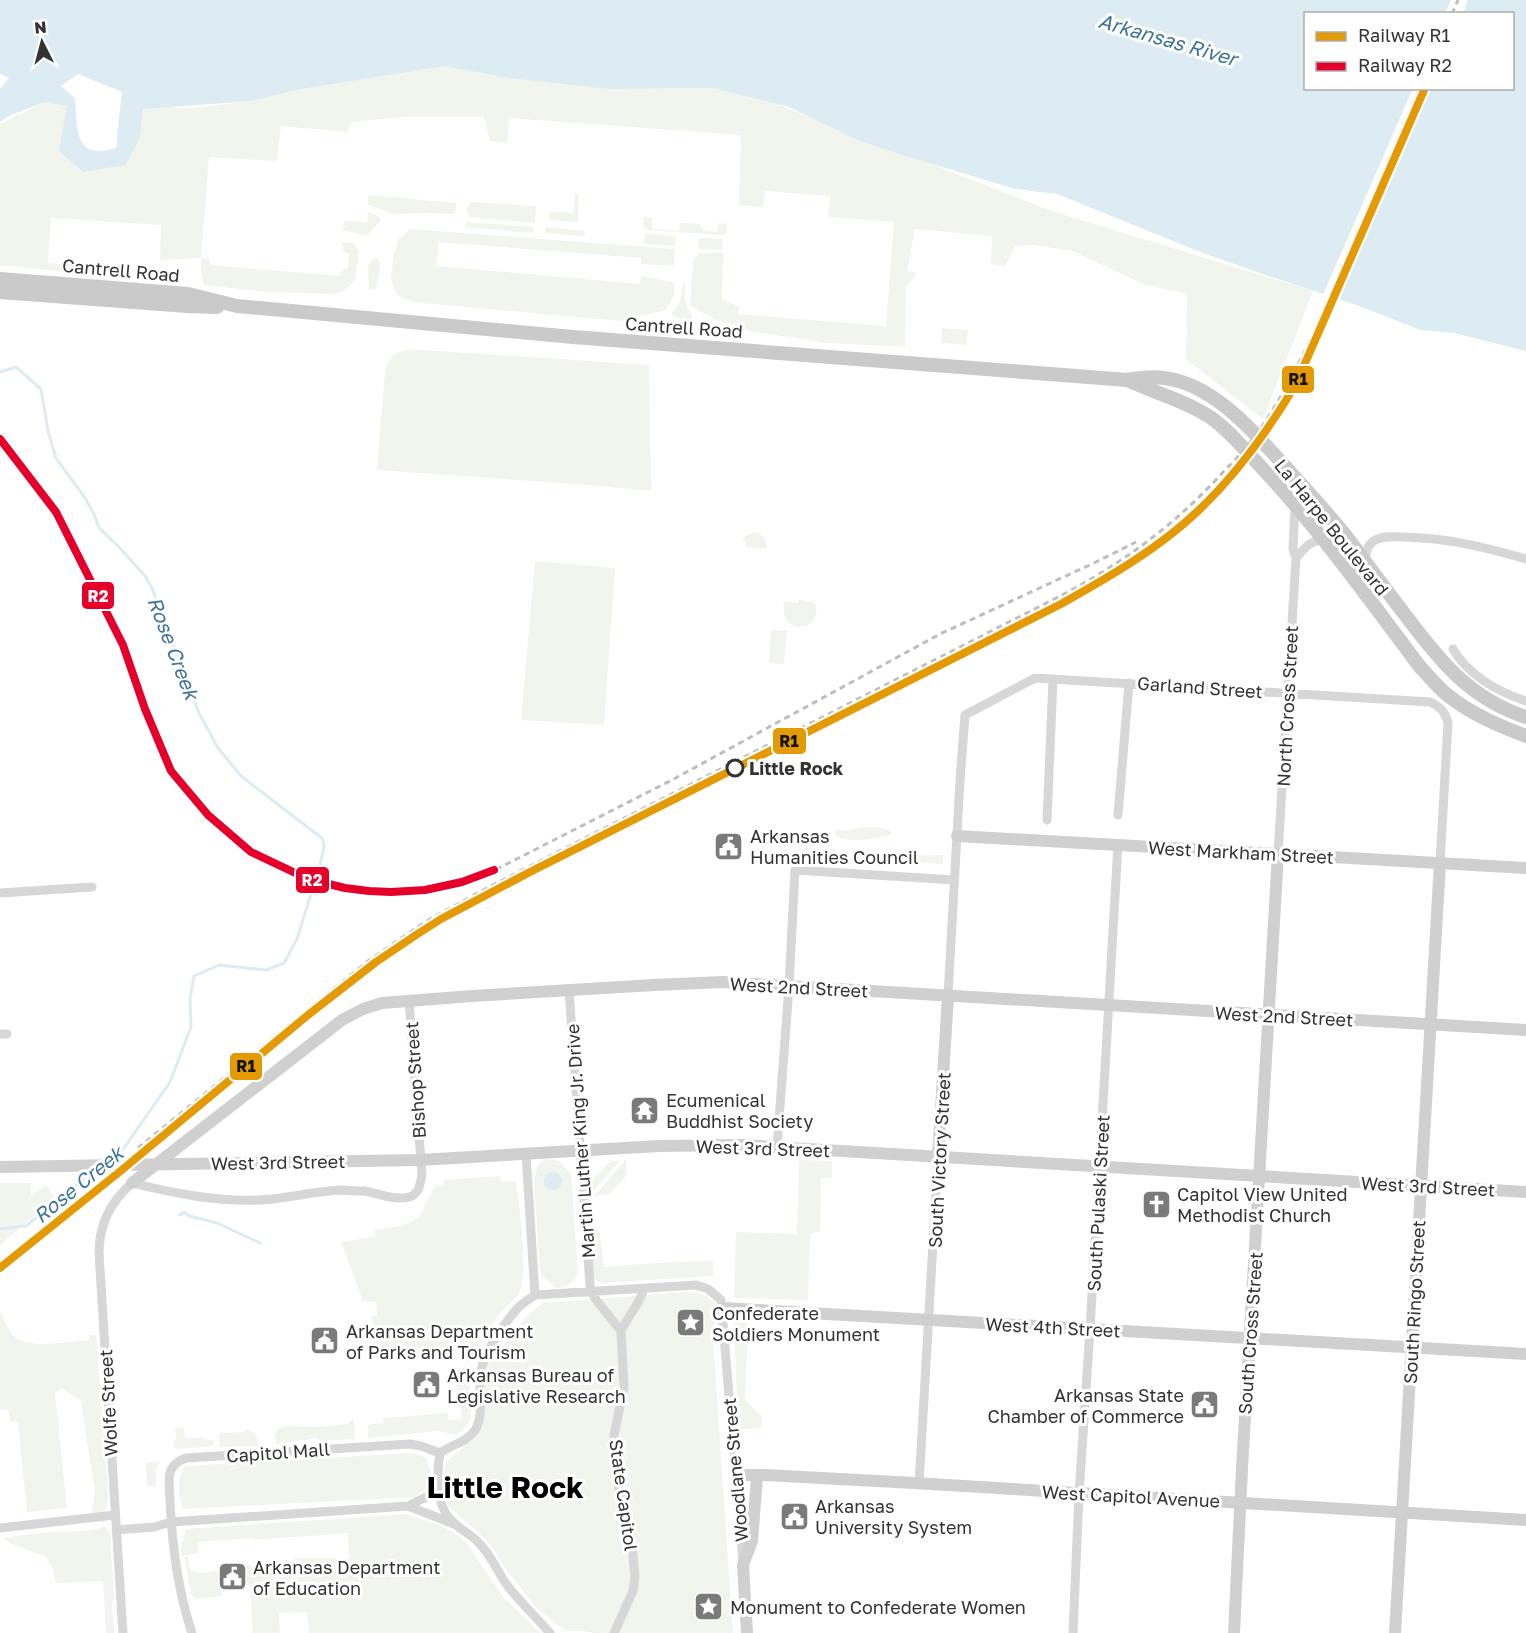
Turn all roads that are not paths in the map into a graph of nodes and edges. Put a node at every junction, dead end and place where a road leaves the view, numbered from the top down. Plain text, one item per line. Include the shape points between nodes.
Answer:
1 (0, 279) edge
2 (0, 292) edge
3 (188, 300) junction
4 (1127, 380) junction
5 (1295, 505) junction
6 (1324, 540) junction
7 (1363, 556) junction
8 (1296, 558) junction
9 (1526, 559) edge
10 (1453, 649) dead end
11 (1053, 679) junction
12 (1129, 682) junction
13 (1288, 693) junction
14 (1526, 701) edge
15 (965, 715) joint
16 (1526, 717) edge
17 (1526, 736) edge
18 (1118, 815) dead end
19 (1047, 820) dead end
20 (957, 836) junction
21 (1118, 844) junction
22 (1278, 854) junction
23 (1440, 862) junction
24 (1526, 868) edge
25 (954, 880) junction
26 (92, 887) dead end
27 (0, 893) edge
28 (789, 986) junction
29 (569, 990) junction
30 (948, 996) junction
31 (410, 1000) junction
32 (1109, 1005) junction
33 (1269, 1015) junction
34 (1430, 1024) junction
35 (1526, 1030) edge
36 (777, 1147) junction
37 (581, 1150) junction
38 (526, 1154) junction
39 (938, 1157) junction
40 (420, 1160) junction
41 (0, 1167) edge
42 (1100, 1167) junction
43 (1260, 1176) junction
44 (132, 1183) junction
45 (1421, 1185) junction
46 (1526, 1192) edge
47 (644, 1288) junction
48 (591, 1292) junction
49 (535, 1295) junction
50 (723, 1308) junction
51 (929, 1320) junction
52 (1090, 1329) junction
53 (621, 1331) junction
54 (1250, 1338) junction
55 (1412, 1347) junction
56 (1526, 1354) edge
57 (440, 1453) junction
58 (736, 1475) junction
59 (757, 1477) junction
60 (920, 1484) junction
61 (439, 1486) junction
62 (1079, 1494) junction
63 (1240, 1502) junction
64 (408, 1506) junction
65 (1402, 1513) junction
66 (115, 1515) junction
67 (1526, 1520) edge
68 (171, 1522) junction
69 (456, 1525) junction
70 (0, 1527) edge
71 (116, 1530) junction
72 (743, 1565) junction
73 (123, 1633) edge
74 (192, 1633) edge
75 (550, 1633) edge
76 (614, 1633) edge
77 (747, 1633) edge
78 (1073, 1633) edge
79 (1234, 1633) edge
80 (1395, 1633) edge

1 - 3 main road, Cantrell Road
2 - 3 main road, Cantrell Road
3 - 4 main road, Cantrell Road via 573,337
4 - 5 main road, La Harpe Boulevard via 1209,417 1231,434
4 - 7 main road, La Harpe Boulevard via 1159,377 1178,381 1224,404 1286,467
5 - 6 main road, La Harpe Boulevard
5 - 8 street, North Cross Street
6 - 8 street via 1305,547
6 - 17 main road, La Harpe Boulevard via 1420,667 1450,697 1488,720
7 - 9 street via 1371,543 1384,537 1416,537 1469,544
7 - 16 main road, La Harpe Boulevard via 1452,673 1491,701
8 - 13 street, North Cross Street
10 - 14 street via 1478,676
11 - 12 street, Garland Street
11 - 15 street, Garland Street via 1035,678
11 - 19 street
12 - 13 street, Garland Street
12 - 18 street
13 - 22 street, North Cross Street
13 - 23 street, Garland Street via 1423,700 1439,705 1448,723
15 - 20 street, South Victory Street
20 - 21 street, West Markham Street
20 - 25 street, South Victory Street
21 - 22 street, West Markham Street
21 - 32 street, South Pulaski Street
22 - 23 street, West Markham Street
22 - 33 street, South Cross Street
23 - 24 street, West Markham Street
23 - 34 street, South Ringo Street
25 - 28 street via 795,870
25 - 30 street, South Victory Street
26 - 27 street
28 - 29 street, West 2nd Street via 692,983
28 - 30 street, West 2nd Street
28 - 36 street
29 - 31 street, West 2nd Street
29 - 37 street, Martin Luther King Jr. Drive
30 - 32 street, West 2nd Street
30 - 39 street, South Victory Street
31 - 40 street, Bishop Street
31 - 44 street, West 2nd Street via 374,1005 342,1020
32 - 33 street, West 2nd Street
32 - 42 street, South Pulaski Street
33 - 34 street, West 2nd Street
33 - 43 street, South Cross Street
34 - 35 street, West 2nd Street
34 - 45 street, South Ringo Street
36 - 37 street, West 3rd Street via 701,1145
36 - 39 street, West 3rd Street
37 - 38 street, West 3rd Street
37 - 48 street, Martin Luther King Jr. Drive
38 - 40 street, West 3rd Street
38 - 49 street
39 - 42 street, West 3rd Street
39 - 51 street, South Victory Street
40 - 41 street, West 3rd Street
40 - 44 street, Bishop Street via 422,1175 417,1192 400,1198 343,1190 230,1200
42 - 43 street, West 3rd Street
42 - 52 street, South Pulaski Street
43 - 45 street, West 3rd Street
43 - 54 street, South Cross Street
44 - 66 street, Wolfe Street via 106,1214 99,1240
45 - 46 street, West 3rd Street
45 - 55 street, South Ringo Street
47 - 48 street
47 - 50 street via 706,1287 721,1300
47 - 53 street
48 - 49 street
48 - 53 street
49 - 57 street via 518,1308 486,1356 480,1373 476,1429
50 - 51 street, West 4th Street
50 - 58 street, Woodlane Street
51 - 52 street, West 4th Street
51 - 60 street, South Victory Street
52 - 54 street, West 4th Street
52 - 62 street, South Pulaski Street
53 - 76 street, State Capitol via 624,1387 614,1435 635,1577 633,1591
54 - 55 street, West 4th Street
54 - 63 street, South Cross Street
55 - 56 street, West 4th Street
55 - 65 street, South Ringo Street
57 - 61 street
57 - 68 street, Capitol Mall via 410,1444 186,1458 174,1465 169,1477
58 - 59 street, West Capitol Avenue
58 - 72 street, Woodlane Street
59 - 60 street, West Capitol Avenue
59 - 72 street via 752,1541
60 - 62 street, West Capitol Avenue
61 - 64 street
61 - 69 street via 446,1513
62 - 63 street, West Capitol Avenue
62 - 78 street, South Pulaski Street
63 - 65 street, West Capitol Avenue
63 - 79 street, South Cross Street
64 - 68 street
64 - 69 street
65 - 67 street, West Capitol Avenue
65 - 80 street, South Ringo Street
66 - 70 street
66 - 71 street, Wolfe Street
68 - 71 street
68 - 74 street, Capitol Mall
69 - 75 street via 480,1544 509,1588
71 - 73 street, Wolfe Street
72 - 77 street, Woodlane Street

